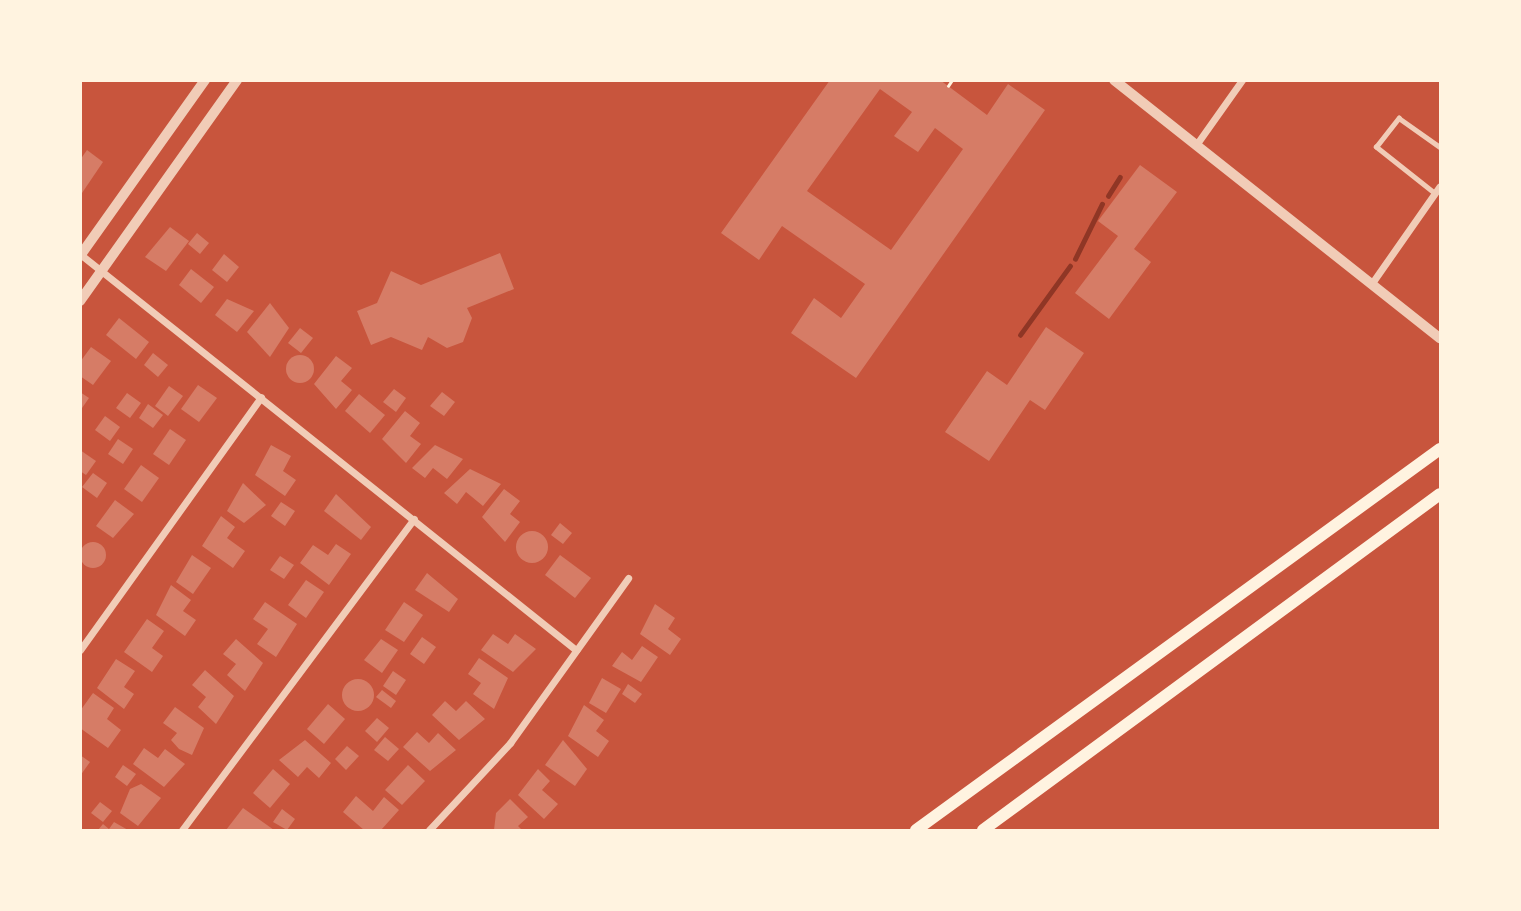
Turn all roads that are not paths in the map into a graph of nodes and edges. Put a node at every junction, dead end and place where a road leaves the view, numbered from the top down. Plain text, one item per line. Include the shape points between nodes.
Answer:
1 (205, 80) edge
2 (237, 80) edge
3 (1114, 80) edge
4 (1242, 80) edge
5 (1196, 145) junction
6 (1440, 147) edge
7 (1440, 186) edge
8 (1435, 194) junction
9 (81, 255) edge
10 (103, 270) junction
11 (1371, 283) junction
12 (80, 302) edge
13 (1440, 338) edge
14 (261, 397) junction
15 (1440, 449) edge
16 (1440, 495) edge
17 (414, 519) junction
18 (628, 578) dead end
19 (80, 650) edge
20 (576, 650) junction
21 (182, 831) edge
22 (429, 831) edge
23 (916, 831) edge
24 (983, 831) edge

1 - 9 street
2 - 10 street
3 - 5 street
4 - 5 street
5 - 11 street
6 - 8 lane via 1399,118 1376,147
7 - 8 street
8 - 11 street
9 - 10 street
10 - 12 street
10 - 14 street
11 - 13 street
14 - 17 street
14 - 19 street
15 - 23 main road
16 - 24 main road
17 - 20 street
17 - 21 street
18 - 20 street
20 - 22 street via 510,743

